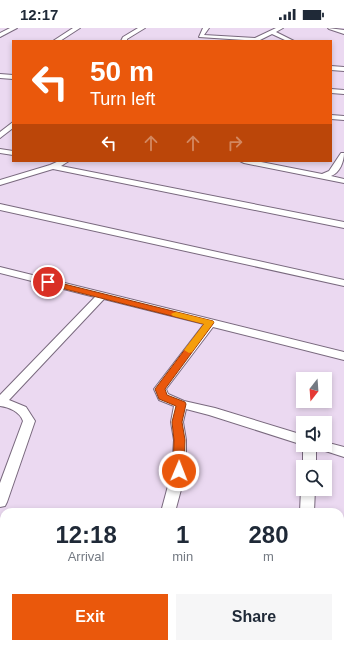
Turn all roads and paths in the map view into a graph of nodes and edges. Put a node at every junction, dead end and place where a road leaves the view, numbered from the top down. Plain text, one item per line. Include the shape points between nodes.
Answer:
1 (14, 28) edge
2 (76, 28) edge
3 (142, 28) edge
4 (206, 28) edge
5 (280, 28) edge
6 (331, 28) edge
7 (272, 32) junction
8 (344, 32) edge
9 (0, 35) edge
10 (58, 40) edge
11 (124, 40) edge
12 (243, 40) edge
13 (256, 40) edge
14 (288, 40) edge
15 (332, 68) edge
16 (344, 70) edge
17 (0, 76) edge
18 (12, 77) edge
19 (332, 91) edge
20 (344, 92) edge
21 (332, 117) edge
22 (344, 118) edge
23 (12, 125) edge
24 (0, 136) edge
25 (0, 151) edge
26 (12, 153) edge
27 (344, 155) edge
28 (63, 162) edge
29 (250, 162) edge
30 (53, 167) junction
31 (330, 176) junction
32 (344, 181) edge
33 (0, 183) edge
34 (0, 207) edge
35 (344, 225) edge
36 (1, 272) edge
37 (344, 283) edge
38 (101, 296) junction
39 (210, 322) junction
40 (344, 356) edge
41 (0, 402) edge
42 (181, 404) junction
43 (296, 438) edge
44 (332, 448) edge
45 (344, 452) edge
46 (308, 496) edge
47 (0, 500) edge
48 (169, 508) edge
49 (307, 508) edge

1 - 9 street
2 - 10 street
3 - 11 street
4 - 12 street via 201,36
5 - 7 street
6 - 8 street
7 - 13 street
7 - 14 street
15 - 16 street
17 - 18 street
19 - 20 street
21 - 22 street
23 - 24 street
25 - 26 street
27 - 31 street
28 - 30 street
29 - 31 street
30 - 33 street
30 - 35 street
31 - 32 street
34 - 37 street
36 - 38 street
38 - 39 street
38 - 41 street
39 - 40 street
39 - 42 street via 160,389 163,397
41 - 47 street via 24,412 29,421
42 - 43 street
42 - 48 street via 177,422 180,440 179,471
44 - 45 street
46 - 49 street

